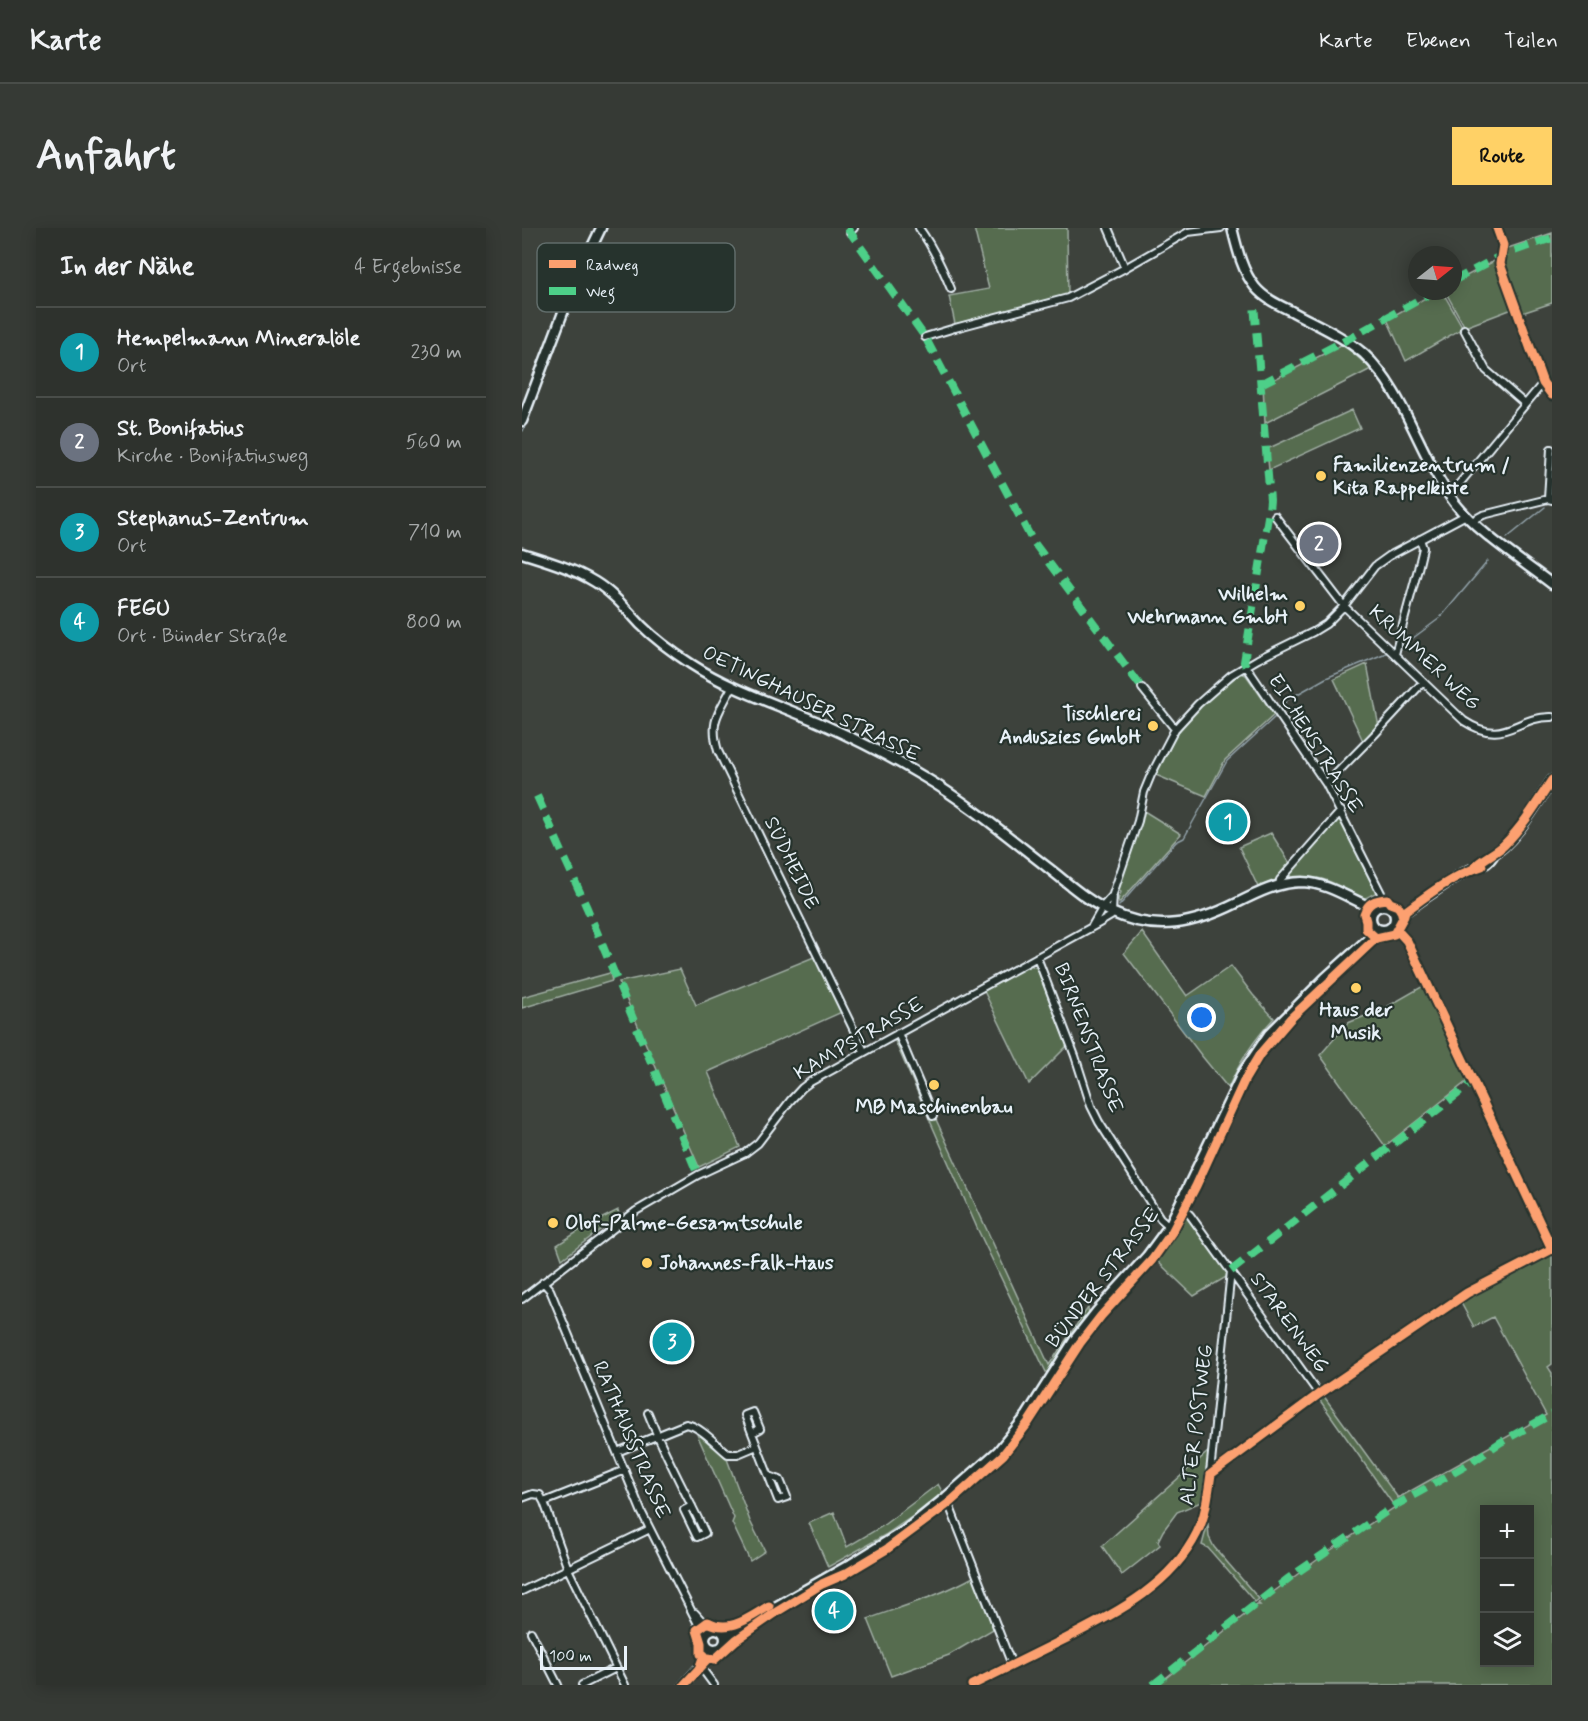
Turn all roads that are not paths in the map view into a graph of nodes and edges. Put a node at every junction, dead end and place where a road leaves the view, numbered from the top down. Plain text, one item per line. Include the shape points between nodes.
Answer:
1 (601, 228) edge
2 (919, 228) edge
3 (1108, 228) edge
4 (1221, 228) edge
5 (1232, 228) edge
6 (594, 243) edge
7 (1125, 268) junction
8 (951, 289) dead end
9 (1517, 309) dead end
10 (563, 312) edge
11 (1464, 329) dead end
12 (925, 337) dead end
13 (1542, 382) junction
14 (1552, 395) edge
15 (1525, 404) junction
16 (522, 421) edge
17 (1551, 449) edge
18 (1450, 495) junction
19 (1551, 499) edge
20 (1275, 516) dead end
21 (1469, 518) junction
22 (1420, 539) junction
23 (522, 553) edge
24 (1552, 584) edge
25 (1344, 606) junction
26 (1395, 654) junction
27 (1246, 666) junction
28 (1423, 682) junction
29 (732, 687) junction
30 (1142, 688) dead end
31 (1552, 717) edge
32 (1175, 729) junction
33 (1552, 780) edge
34 (1326, 784) junction
35 (1341, 811) junction
36 (1279, 886) junction
37 (1113, 894) junction
38 (1102, 908) junction
39 (1112, 913) junction
40 (1376, 917) junction
41 (1393, 919) junction
42 (1092, 927) junction
43 (1037, 957) junction
44 (898, 1033) junction
45 (864, 1052) junction
46 (933, 1116) dead end
47 (1181, 1203) junction
48 (1169, 1226) junction
49 (1552, 1249) edge
50 (1231, 1271) junction
51 (543, 1282) junction
52 (522, 1299) edge
53 (1319, 1394) dead end
54 (648, 1413) dead end
55 (752, 1433) dead end
56 (657, 1436) junction
57 (757, 1446) junction
58 (617, 1452) junction
59 (625, 1470) junction
60 (769, 1476) dead end
61 (946, 1497) junction
62 (522, 1498) edge
63 (544, 1502) junction
64 (692, 1506) junction
65 (650, 1529) junction
66 (568, 1569) junction
67 (522, 1591) edge
68 (531, 1632) dead end
69 (709, 1633) junction
70 (724, 1636) junction
71 (712, 1647) junction
72 (1012, 1665) junction
73 (700, 1666) junction
74 (616, 1668) junction
75 (558, 1685) edge
76 (582, 1685) edge
77 (626, 1685) edge
78 (684, 1685) edge
79 (714, 1685) edge
80 (972, 1685) edge

1 - 6 main road
2 - 8 street
3 - 7 street
4 - 7 street via 1188,232
5 - 18 main road via 1245,270 1260,293 1346,340 1379,370
7 - 12 street via 1068,298
9 - 13 street
10 - 16 main road
11 - 15 street via 1486,370
13 - 14 street
13 - 15 street
15 - 18 street
17 - 19 street
18 - 21 main road
19 - 21 street
20 - 25 street, KRUMMER WEG
21 - 22 street
21 - 24 main road
22 - 25 street via 1376,566
22 - 26 street via 1423,548
23 - 29 main road, OETINGHAUSER STRASSE via 596,582 670,649
25 - 26 street, KRUMMER WEG
25 - 27 street via 1313,632
26 - 28 street, KRUMMER WEG
27 - 32 street via 1198,704
27 - 34 street, EICHENSTRASSE
28 - 31 street, KRUMMER WEG via 1464,721 1484,732
28 - 34 street
29 - 38 main road, OETINGHAUSER STRASSE via 862,742 923,776
29 - 45 street, SÜDHEIDE via 714,723 718,751
30 - 32 street
32 - 37 street via 1144,792
33 - 41 main road via 1517,831 1491,860
34 - 35 street, EICHENSTRASSE
35 - 36 street via 1280,880
35 - 40 street, EICHENSTRASSE via 1383,899
36 - 39 main road, OETINGHAUSER STRASSE via 1195,921 1147,923
36 - 40 main road, OETINGHAUSER STRASSE via 1301,882 1327,887
37 - 38 street
37 - 39 street
38 - 39 main road, OETINGHAUSER STRASSE
38 - 42 street
39 - 42 street, KAMPSTRASSE
40 - 41 main road, OETINGHAUSER STRASSE via 1386,907
40 - 41 main road via 1383,931
40 - 47 main road, BÜNDER STRASSE via 1358,947 1269,1034 1242,1074
41 - 49 street via 1407,941
42 - 43 street, KAMPSTRASSE
43 - 44 street, KAMPSTRASSE
43 - 48 street, BIRNENSTRASSE via 1091,1106 1160,1218
44 - 45 street, KAMPSTRASSE
44 - 46 street
45 - 51 street, KAMPSTRASSE via 802,1088 752,1148 636,1211
47 - 48 main road, BÜNDER STRASSE
47 - 50 street
48 - 61 main road, BÜNDER STRASSE via 1148,1256 1075,1339 1013,1434
50 - 53 street, STARENWEG
50 - 72 street, ALTER POSTWEG via 1211,1474 1196,1535 1173,1569 1138,1599
51 - 52 street, KAMPSTRASSE
51 - 58 street, RATHAUSSTRASSE via 550,1290
54 - 56 street
55 - 57 street
56 - 57 street via 691,1425 728,1454
56 - 58 street
56 - 64 street
57 - 60 street
58 - 59 street, RATHAUSSTRASSE
59 - 63 street
59 - 65 street, RATHAUSSTRASSE
61 - 70 main road, BÜNDER STRASSE via 879,1547
61 - 72 street
62 - 63 street via 540,1495
63 - 66 street
64 - 64 street via 705,1533 697,1537 684,1510
65 - 66 street
65 - 69 street, RATHAUSSTRASSE via 691,1609
66 - 67 street
66 - 74 street
68 - 75 street
69 - 70 main road via 717,1630
69 - 71 main road via 706,1641
70 - 71 main road via 722,1646
71 - 73 main road
72 - 80 street, ALTER POSTWEG
73 - 78 main road
73 - 79 street
74 - 76 street
74 - 77 street

